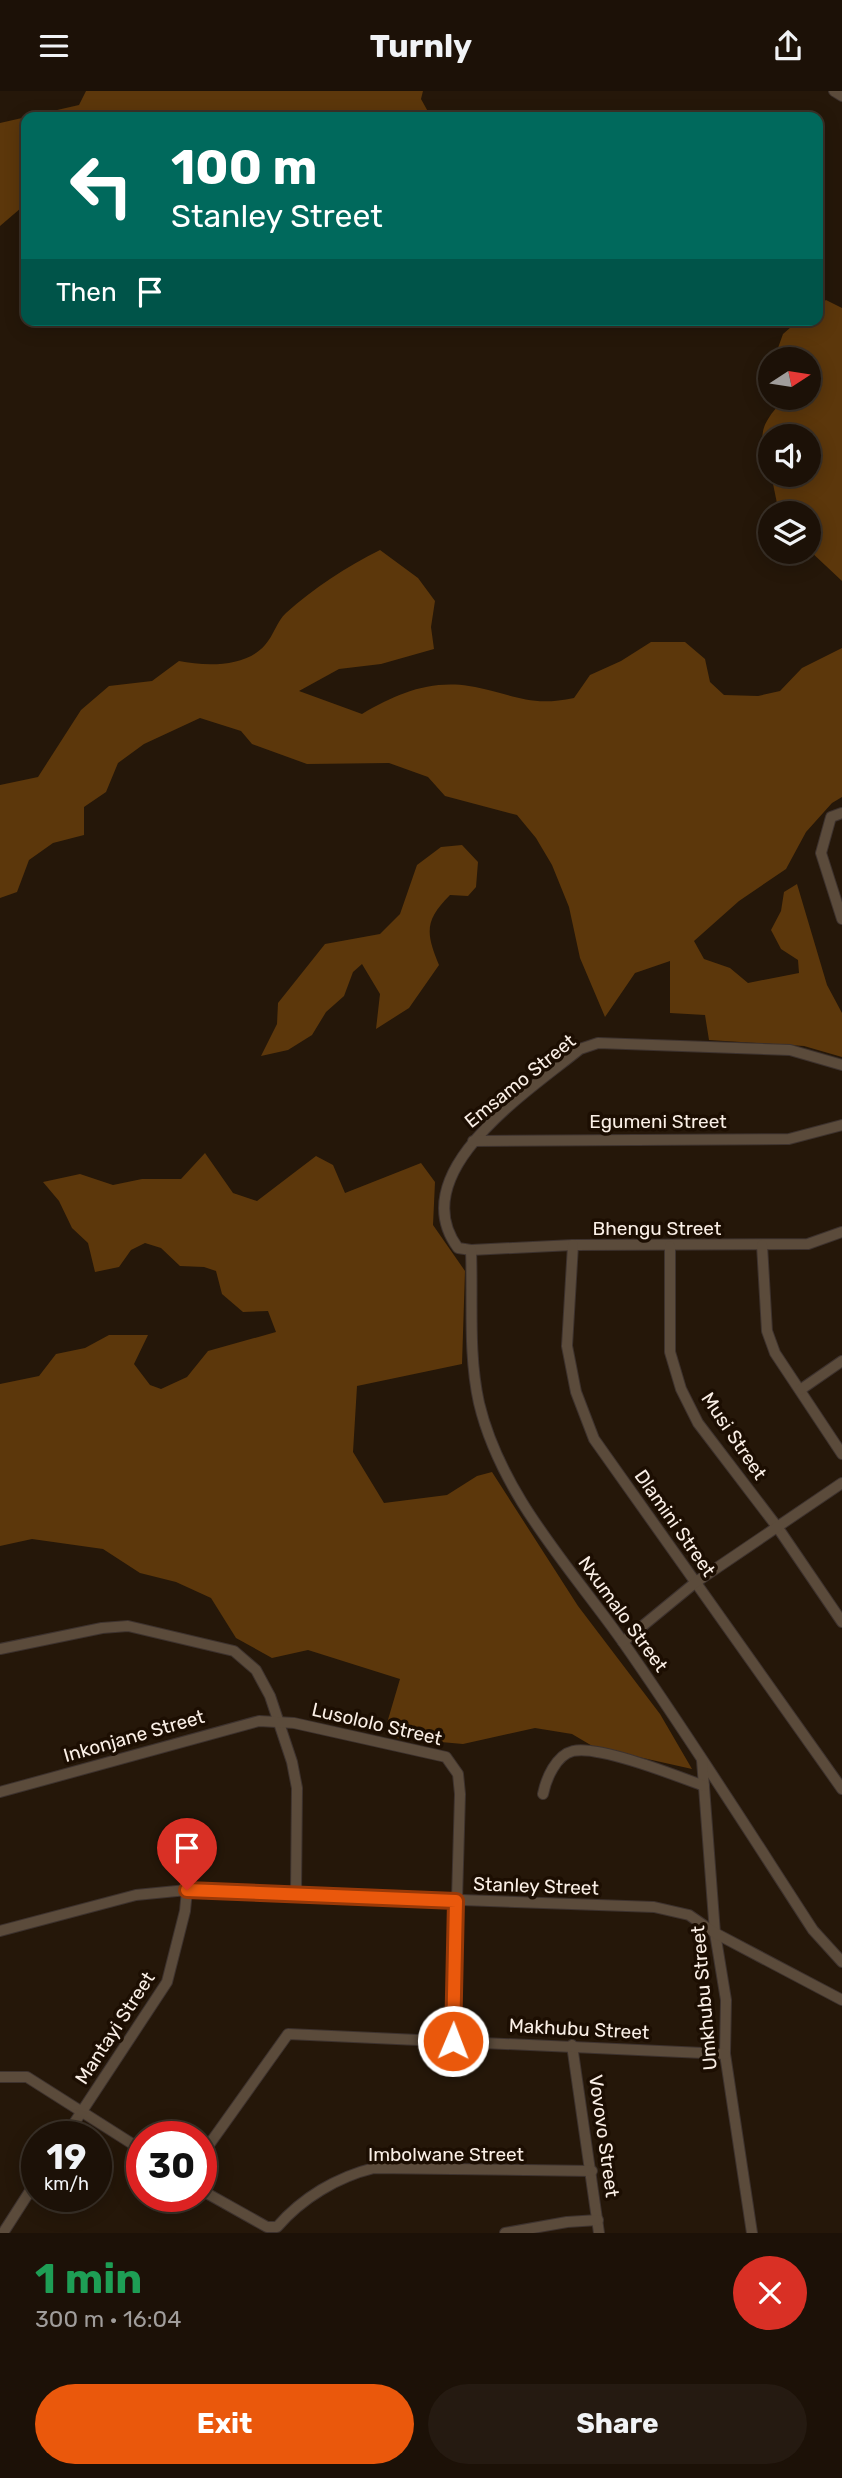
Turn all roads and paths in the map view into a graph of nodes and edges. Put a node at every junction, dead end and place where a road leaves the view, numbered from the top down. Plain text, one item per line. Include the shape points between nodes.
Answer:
1 (834, 91) edge
2 (842, 96) edge
3 (842, 813) edge
4 (842, 919) edge
5 (842, 1065) edge
6 (842, 1125) edge
7 (473, 1140) junction
8 (842, 1232) edge
9 (573, 1245) junction
10 (762, 1245) junction
11 (670, 1246) junction
12 (471, 1250) junction
13 (842, 1361) edge
14 (800, 1390) junction
15 (842, 1454) edge
16 (842, 1483) edge
17 (778, 1528) junction
18 (696, 1582) junction
19 (842, 1622) edge
20 (623, 1642) junction
21 (0, 1650) edge
22 (279, 1722) junction
23 (702, 1758) junction
24 (704, 1786) junction
25 (842, 1789) edge
26 (0, 1792) edge
27 (543, 1794) dead end
28 (187, 1890) junction
29 (296, 1894) junction
30 (456, 1901) junction
31 (0, 1931) edge
32 (715, 1933) junction
33 (842, 1962) edge
34 (842, 2000) edge
35 (453, 2041) junction
36 (572, 2045) junction
37 (725, 2054) junction
38 (0, 2077) edge
39 (82, 2110) junction
40 (75, 2121) edge
41 (217, 2134) edge
42 (126, 2140) edge
43 (592, 2171) junction
44 (217, 2200) edge
45 (21, 2205) edge
46 (598, 2220) junction
47 (2, 2233) edge
48 (506, 2233) edge
49 (599, 2233) edge
50 (752, 2233) edge

1 - 2 street
3 - 4 street via 831,817 821,853
5 - 7 street, Emsamo Street via 790,1050 598,1043 580,1049
6 - 7 street, Egumeni Street via 789,1139
7 - 12 street, Emsamo Street via 447,1182 446,1201 450,1238 458,1248
8 - 10 street, Bhengu Street via 808,1244
9 - 11 street, Bhengu Street
9 - 12 street, Bhengu Street
9 - 18 street, Dlamini Street via 567,1346 576,1392 594,1439
10 - 11 street, Bhengu Street
10 - 14 street via 767,1331 775,1353
11 - 17 street, Musi Street via 670,1352 681,1389 698,1423
12 - 20 street, Nxumalo Street via 472,1352 480,1403 494,1448 522,1504
13 - 14 street
14 - 15 street
16 - 17 street
17 - 18 street
17 - 19 street, Musi Street
18 - 20 street
18 - 25 street, Dlamini Street
20 - 23 street, Nxumalo Street
21 - 22 street via 102,1627 128,1626 177,1636 234,1651 256,1670
22 - 26 street, Inkonjane Street via 259,1721 212,1732
22 - 29 street via 297,1788
22 - 30 street, Lusololo Street via 446,1757 458,1775 460,1794
23 - 24 street, Umkhubu Street
23 - 33 street, Nxumalo Street via 813,1930
24 - 27 street via 631,1762 577,1751 558,1762
24 - 32 street, Umkhubu Street
28 - 29 street, Stanley Street
28 - 31 street, Stanley Street via 136,1895
28 - 39 street, Mantayi Street via 167,1982
29 - 30 street, Stanley Street
30 - 32 street, Stanley Street via 654,1907 689,1915
30 - 35 street
32 - 34 street, Stanley Street
32 - 37 street, Umkhubu Street via 726,2000
35 - 36 street, Makhubu Street
35 - 41 street, Makhubu Street via 288,2034
36 - 37 street, Makhubu Street
36 - 43 street, Vovovo Street
37 - 50 street, Umkhubu Street
38 - 39 street via 27,2077
39 - 40 street, Mantayi Street
39 - 42 street
43 - 44 street, Imbolwane Street via 374,2168 330,2185 277,2227 250,2220
43 - 46 street, Vovovo Street
45 - 47 street
46 - 48 street
46 - 49 street, Vovovo Street

